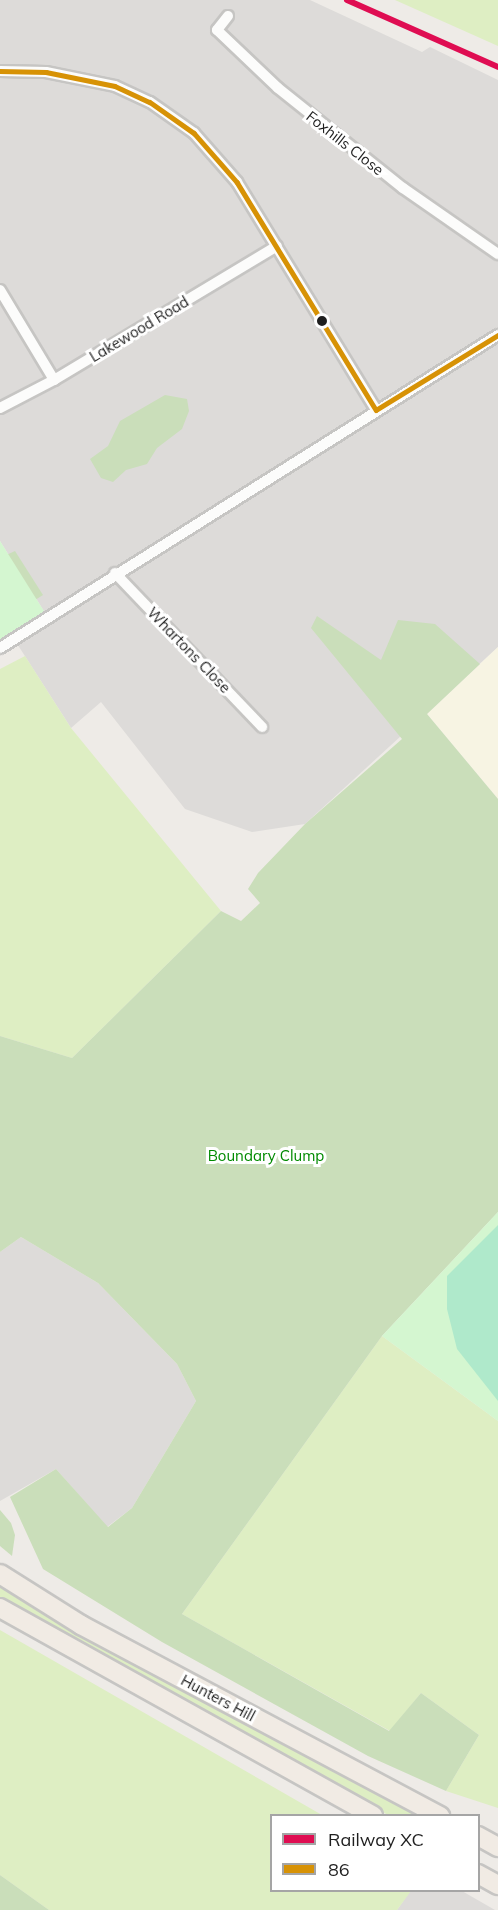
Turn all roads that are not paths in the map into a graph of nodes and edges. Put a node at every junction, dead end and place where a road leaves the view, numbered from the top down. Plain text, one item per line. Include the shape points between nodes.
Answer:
1 (228, 16) dead end
2 (0, 71) edge
3 (277, 246) junction
4 (498, 254) edge
5 (0, 290) edge
6 (498, 335) edge
7 (54, 380) junction
8 (0, 408) edge
9 (376, 410) junction
10 (115, 573) junction
11 (0, 648) edge
12 (262, 727) dead end
13 (0, 1574) edge
14 (0, 1608) edge
15 (371, 1814) edge
16 (438, 1814) edge
17 (480, 1837) edge
18 (498, 1846) edge
19 (480, 1875) edge
20 (498, 1885) edge

1 - 4 street, Foxhills Close via 217,30 286,95 403,188
2 - 3 street via 80,77 115,86 170,114 225,166
3 - 7 street, Lakewood Road
3 - 9 street
5 - 7 street
6 - 9 street
7 - 8 street, Lakewood Road
9 - 10 street
10 - 11 street
10 - 12 street, Whartons Close
13 - 16 main road, Hunters Hill via 81,1624
14 - 15 main road, Hunters Hill
17 - 18 main road
19 - 20 main road

